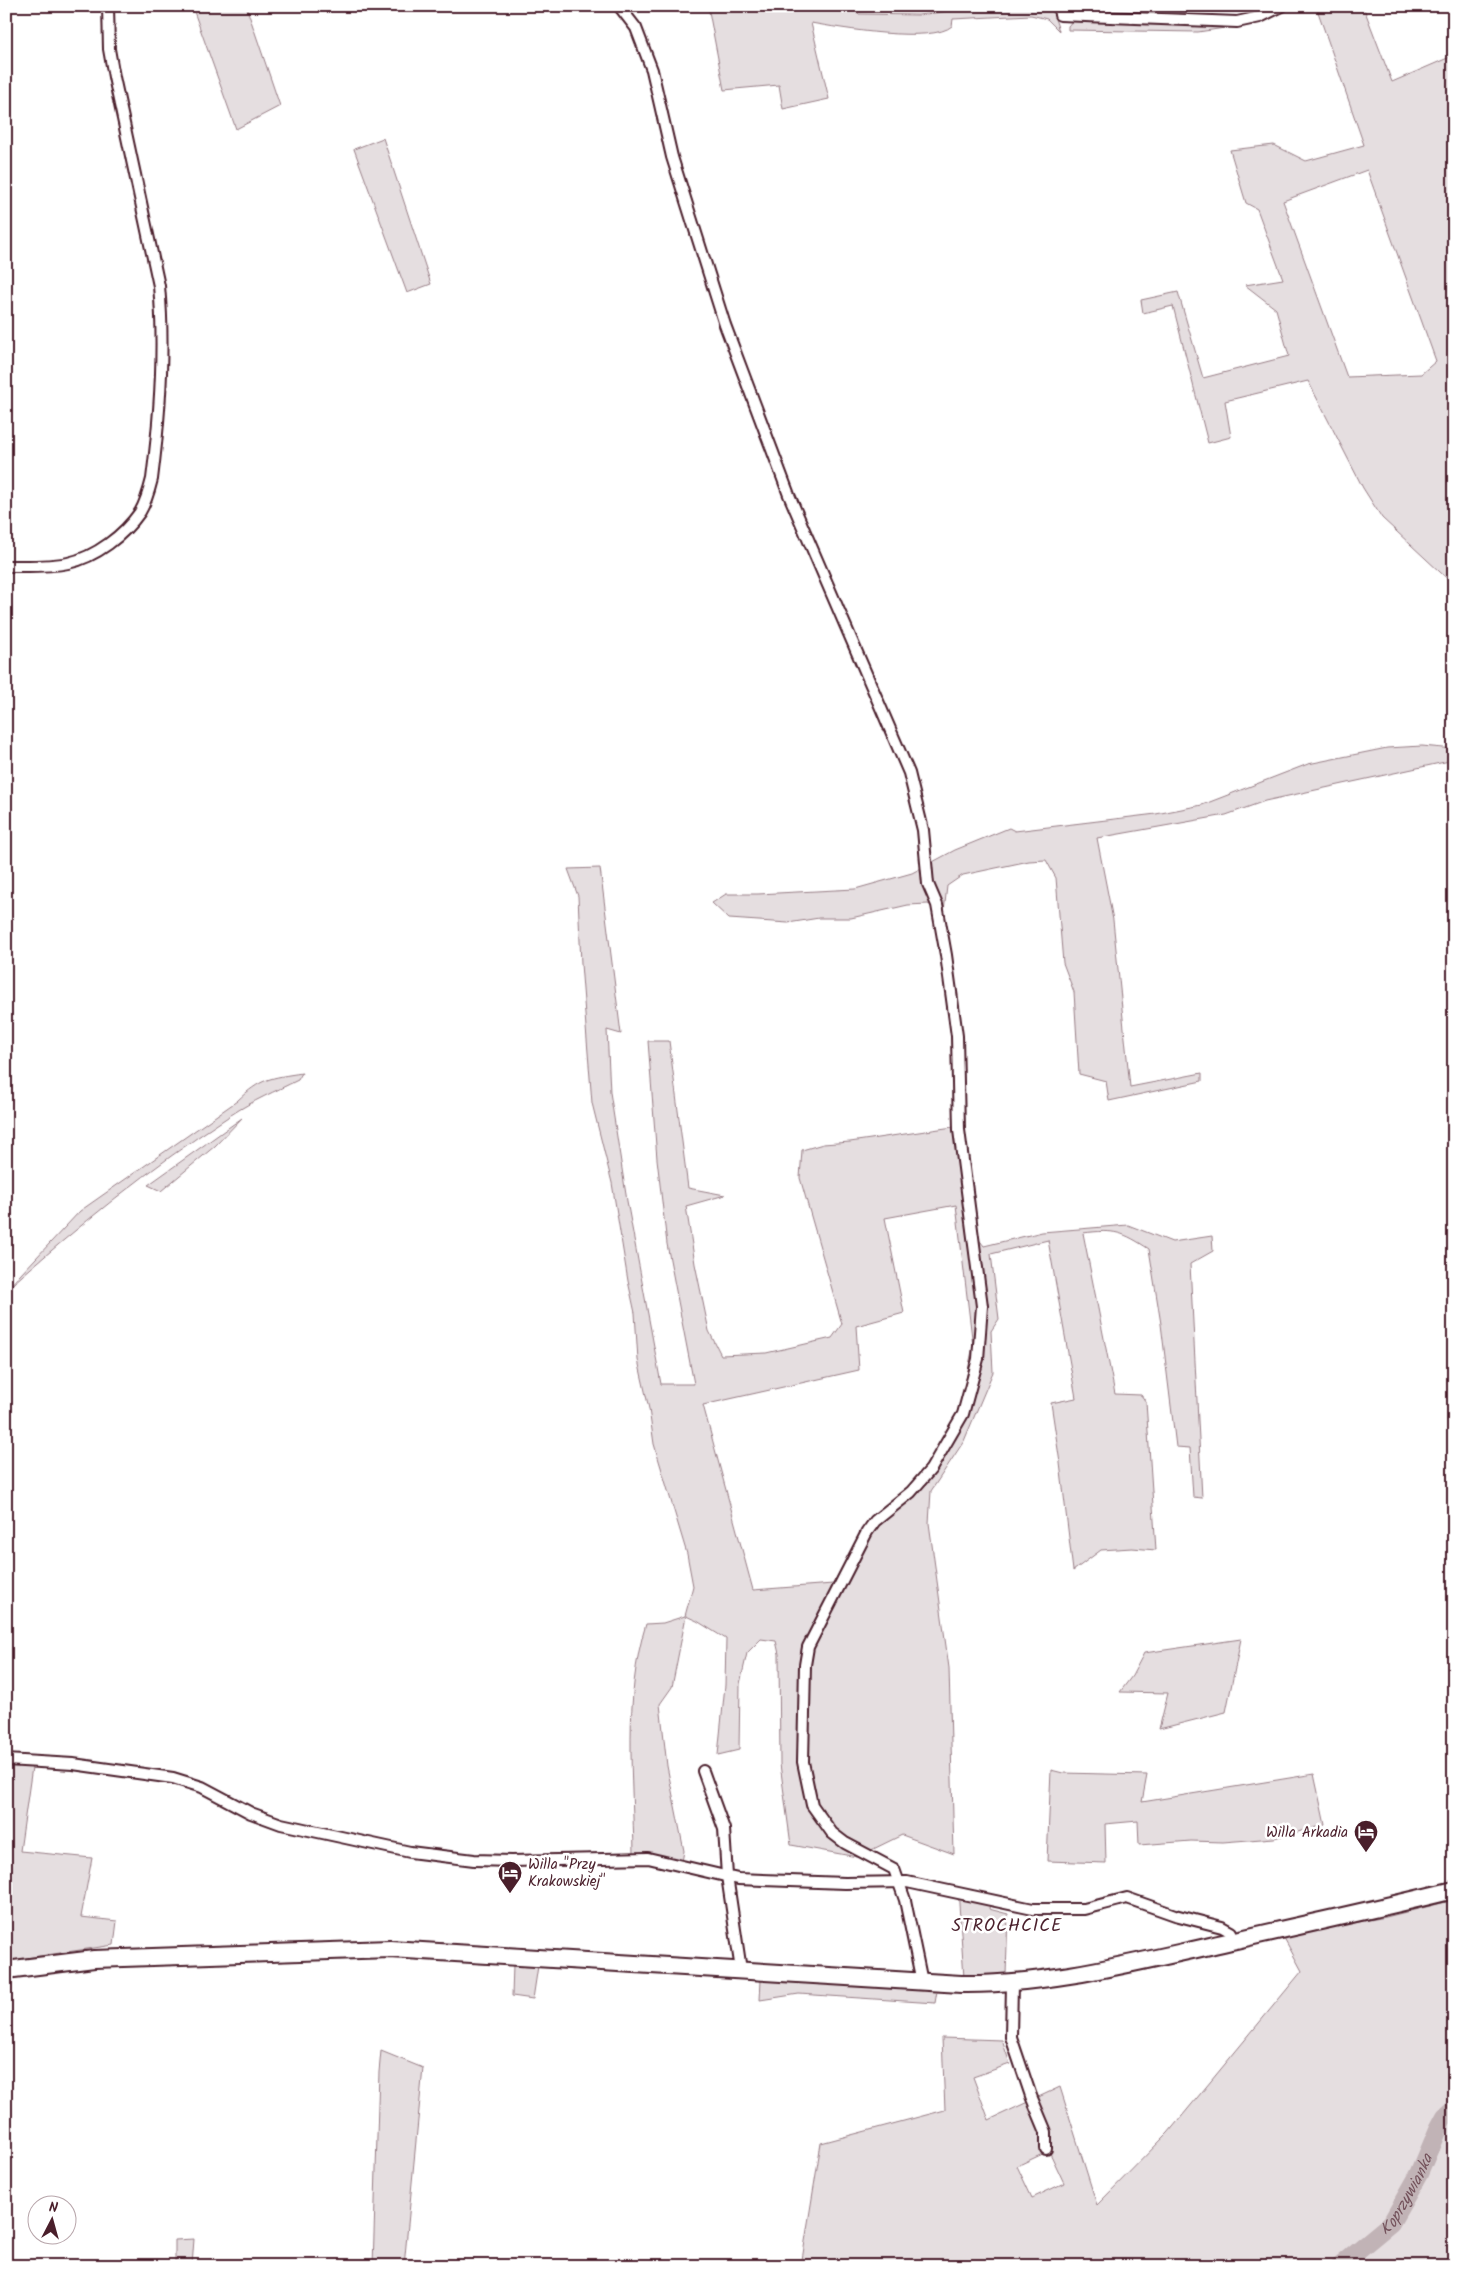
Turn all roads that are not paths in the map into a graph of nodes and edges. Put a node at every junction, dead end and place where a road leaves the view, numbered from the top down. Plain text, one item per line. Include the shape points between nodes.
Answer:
1 (108, 6) edge
2 (619, 6) edge
3 (1059, 6) edge
4 (1282, 6) edge
5 (6, 566) edge
6 (6, 1760) edge
7 (702, 1771) dead end
8 (728, 1876) junction
9 (900, 1882) junction
10 (1454, 1890) edge
11 (1234, 1940) junction
12 (6, 1970) edge
13 (741, 1970) junction
14 (922, 1982) junction
15 (1012, 1983) junction
16 (1046, 2149) dead end

1 - 5 street via 111,58 160,300 161,355 152,479 140,511 120,534 95,553 67,564
2 - 9 street via 636,28 652,70 672,156 725,325 789,494 909,773 923,830 928,884 940,914 955,1012 960,1130 982,1306 978,1359 963,1414 953,1435 916,1487 875,1521 867,1532 813,1634 805,1665 803,1762 812,1805 832,1833 891,1866
3 - 4 street via 1060,15 1237,22 1260,17
6 - 8 street via 73,1764 173,1778 202,1787 280,1824 410,1852 512,1861 648,1858
7 - 8 street via 724,1830
8 - 9 street via 845,1883
8 - 13 street
9 - 11 street via 1033,1910 1084,1910 1131,1898 1222,1927 1231,1932
9 - 14 street
10 - 11 main road
11 - 15 main road via 1066,1977
12 - 13 main road via 94,1959 390,1949
13 - 14 main road
14 - 15 main road
15 - 16 street via 1011,2037 1046,2132

